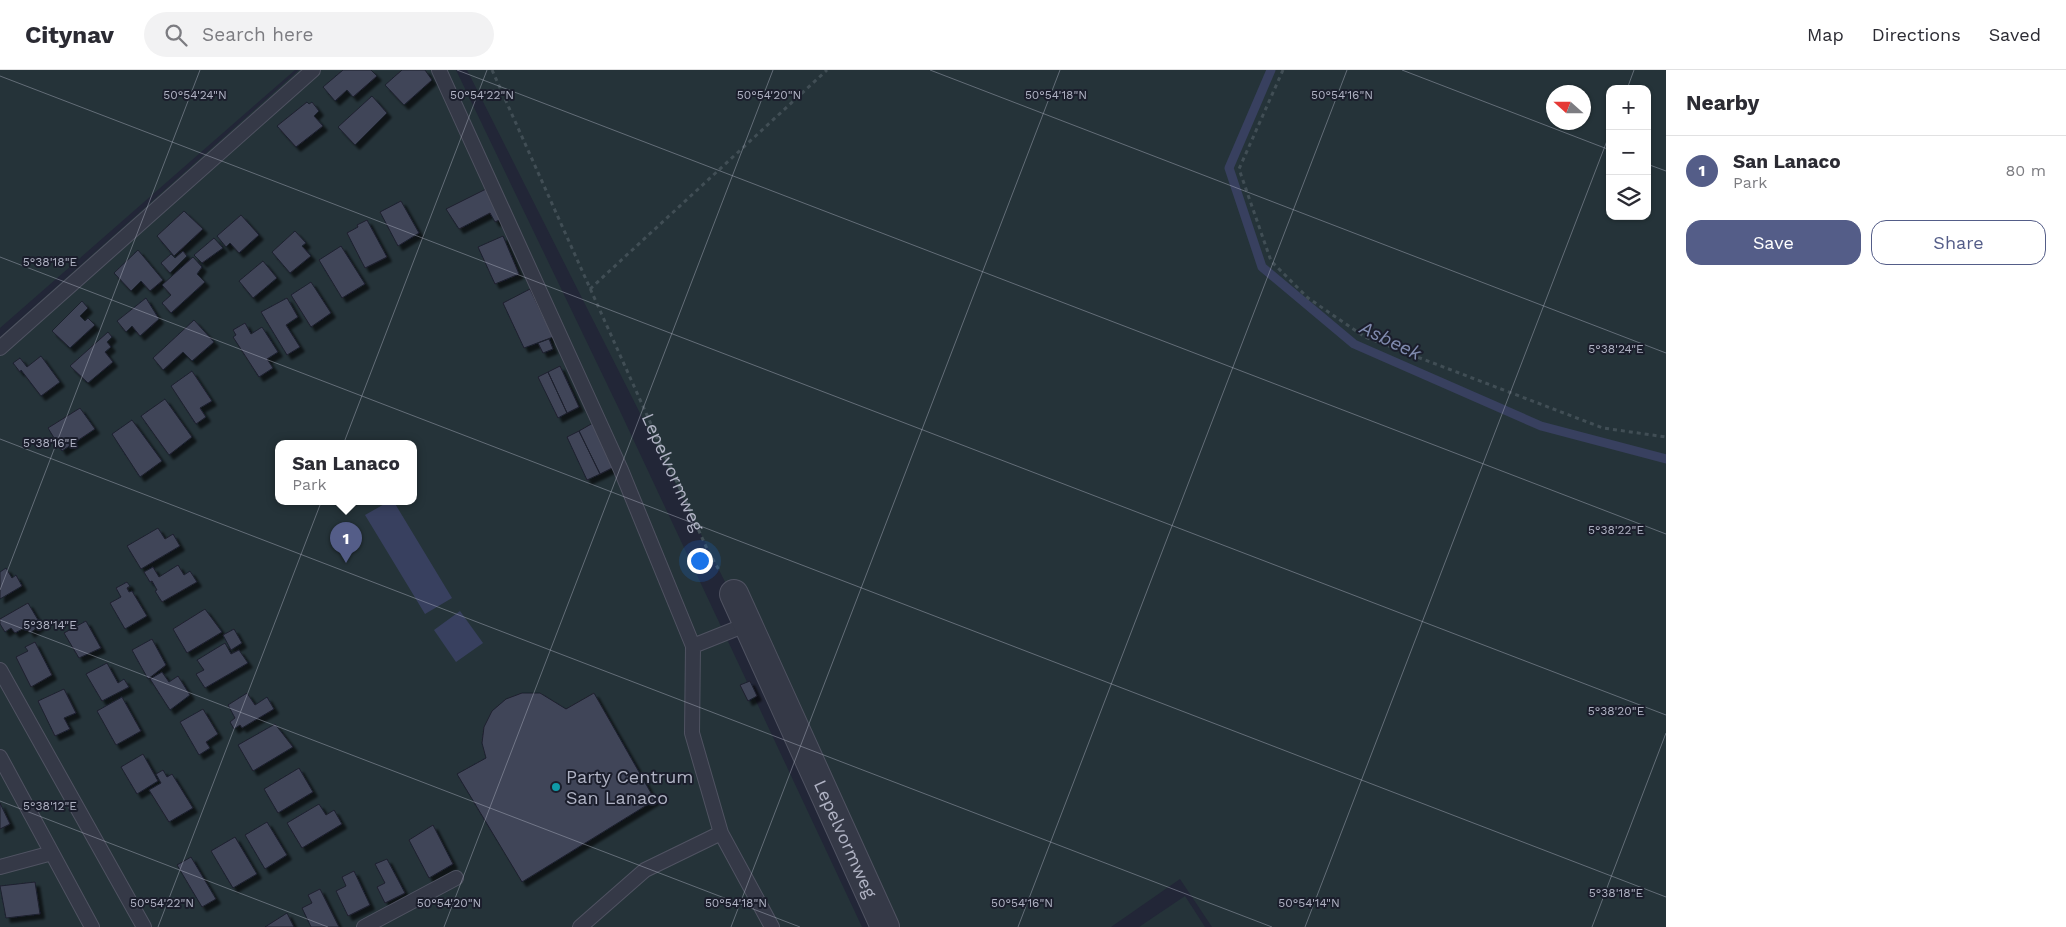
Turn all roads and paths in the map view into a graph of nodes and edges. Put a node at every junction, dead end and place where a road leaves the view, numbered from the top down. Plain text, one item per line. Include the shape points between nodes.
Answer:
1 (313, 70) edge
2 (439, 70) edge
3 (492, 70) edge
4 (827, 70) edge
5 (1283, 70) edge
6 (590, 289) junction
7 (0, 348) edge
8 (1666, 438) edge
9 (734, 594) joint
10 (748, 624) junction
11 (693, 646) junction
12 (0, 670) edge
13 (0, 757) edge
14 (721, 833) junction
15 (52, 854) junction
16 (0, 867) edge
17 (456, 878) dead end
18 (92, 927) edge
19 (144, 927) edge
20 (364, 927) edge
21 (580, 927) edge
22 (772, 927) edge
23 (885, 927) edge

1 - 7 lane
2 - 11 lane via 621,470
3 - 6 path, Lepelvormweg
4 - 6 path
5 - 8 path via 1239,169 1271,261 1308,298 1365,338 1603,428
6 - 9 path, Lepelvormweg via 708,552
9 - 10 street, Lepelvormweg
10 - 11 lane
10 - 23 street, Lepelvormweg
11 - 14 lane via 692,733
12 - 19 lane
13 - 15 lane
14 - 21 lane via 645,870
14 - 22 lane
15 - 16 lane
15 - 18 lane
17 - 20 lane

